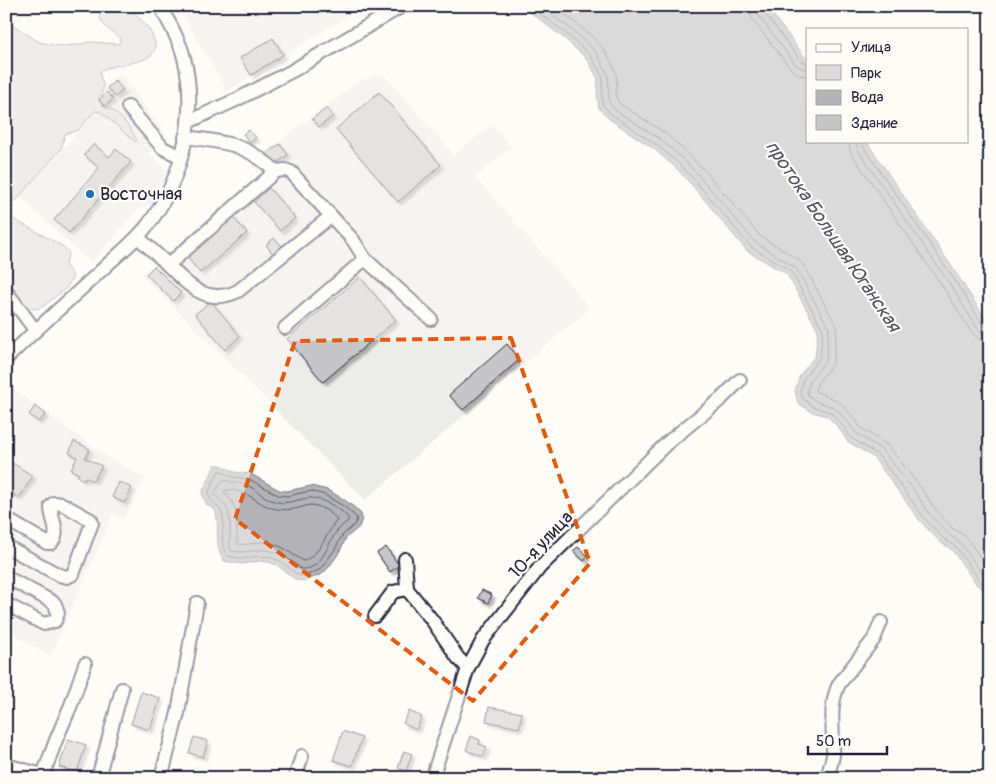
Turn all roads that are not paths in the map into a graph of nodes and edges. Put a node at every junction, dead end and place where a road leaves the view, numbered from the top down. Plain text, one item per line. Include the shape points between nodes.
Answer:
1 (160, 6) edge
2 (402, 6) edge
3 (128, 107) dead end
4 (188, 122) junction
5 (186, 137) junction
6 (181, 157) junction
7 (276, 171) junction
8 (331, 216) junction
9 (138, 237) junction
10 (365, 259) junction
11 (168, 265) junction
12 (6, 291) edge
13 (431, 319) dead end
14 (285, 328) dead end
15 (35, 330) junction
16 (6, 358) edge
17 (740, 380) dead end
18 (6, 519) edge
19 (6, 546) edge
20 (405, 559) dead end
21 (6, 576) edge
22 (407, 589) junction
23 (197, 602) dead end
24 (6, 604) edge
25 (375, 616) dead end
26 (881, 622) dead end
27 (85, 664) dead end
28 (468, 668) junction
29 (122, 689) dead end
30 (302, 756) dead end
31 (6, 765) edge
32 (42, 776) edge
33 (98, 778) edge
34 (161, 778) edge
35 (295, 778) edge
36 (432, 778) edge
37 (827, 778) edge

1 - 4 street via 184,59 189,92
2 - 4 street via 292,71
3 - 6 street via 163,148
4 - 5 street
5 - 6 street
5 - 7 street via 233,144 252,152
6 - 9 street via 164,199
7 - 8 street via 291,172
7 - 11 street
8 - 10 street
8 - 11 street via 230,296 195,291
9 - 11 street
9 - 15 street
10 - 13 street
10 - 14 street
12 - 15 street
15 - 16 street
17 - 28 street, 10-я улица via 722,399 667,443 540,567 483,640
18 - 19 street via 47,543 56,538 51,510 54,504 62,504 92,523 72,574 67,578
20 - 22 street
21 - 24 street via 55,604 58,613 54,621 44,624
22 - 25 street via 393,592
22 - 28 street
23 - 34 street via 178,713
26 - 37 street via 874,639 835,691 832,761
27 - 32 street
28 - 36 street, 10-я улица
29 - 33 street
30 - 35 street
31 - 32 street

